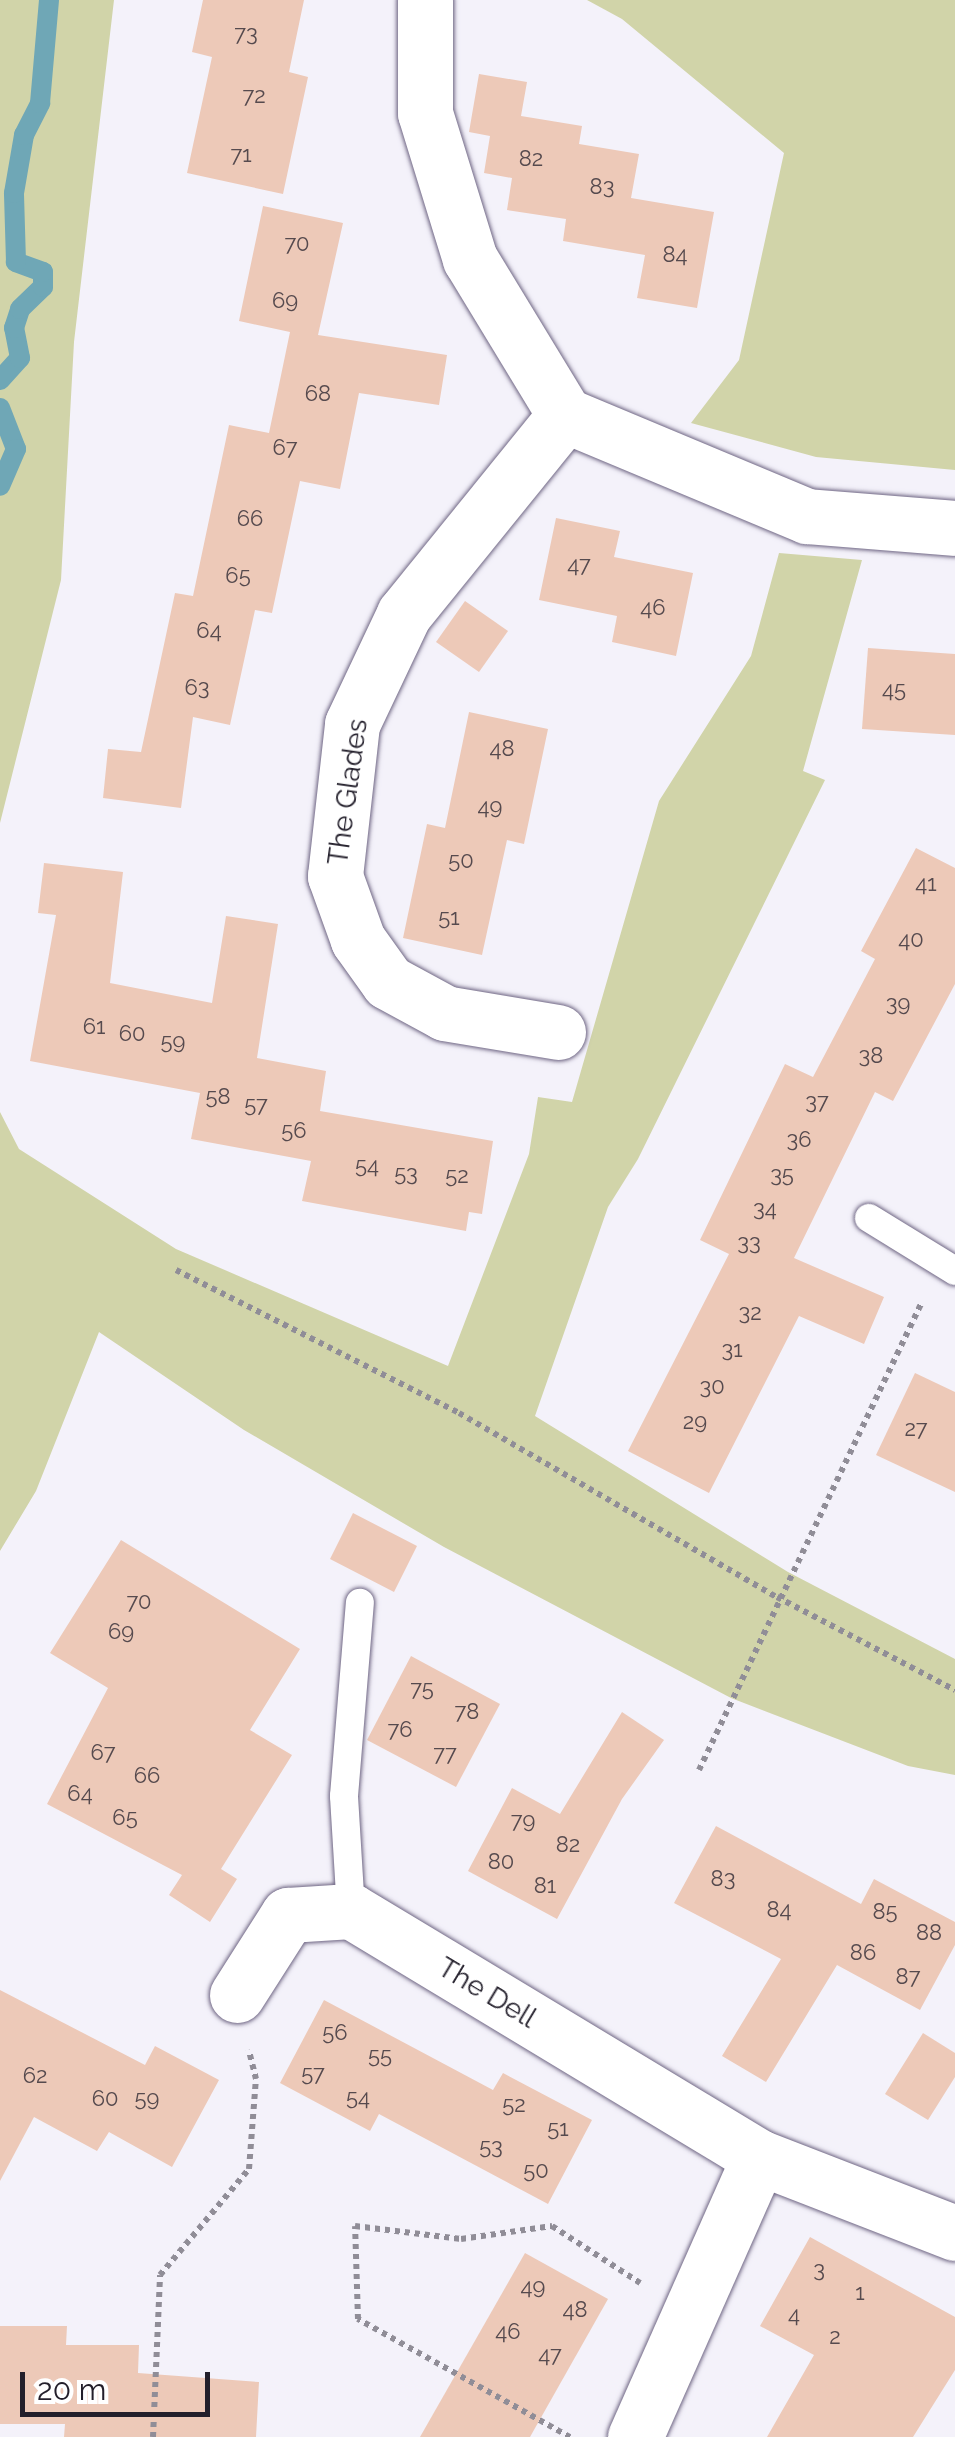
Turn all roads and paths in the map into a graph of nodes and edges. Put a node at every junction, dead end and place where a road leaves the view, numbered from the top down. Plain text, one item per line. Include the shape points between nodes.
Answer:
1 (425, 0) edge
2 (565, 415) junction
3 (955, 528) edge
4 (558, 1032) dead end
5 (869, 1218) dead end
6 (948, 1267) edge
7 (176, 1270) dead end
8 (777, 1597) junction
9 (360, 1603) dead end
10 (955, 1690) edge
11 (698, 1770) dead end
12 (350, 1911) junction
13 (237, 1995) joint
14 (759, 2157) junction
15 (955, 2234) edge
16 (689, 2314) junction
17 (153, 2437) edge
18 (570, 2437) edge
19 (635, 2437) edge

1 - 2 street via 425,113 470,259
2 - 3 street via 807,516
2 - 4 street, The Glades via 404,614 352,724 335,876 358,940 388,982 445,1013
5 - 6 lane
6 - 8 path
7 - 8 path via 460,1413
8 - 10 path
8 - 11 path
9 - 12 lane via 344,1796
12 - 13 street via 288,1915
12 - 14 street, The Dell
13 - 17 path via 256,2079 249,2170 160,2275
14 - 15 street, The Dell
14 - 16 street
16 - 18 path via 552,2226 461,2239 355,2226 358,2319
16 - 19 street

